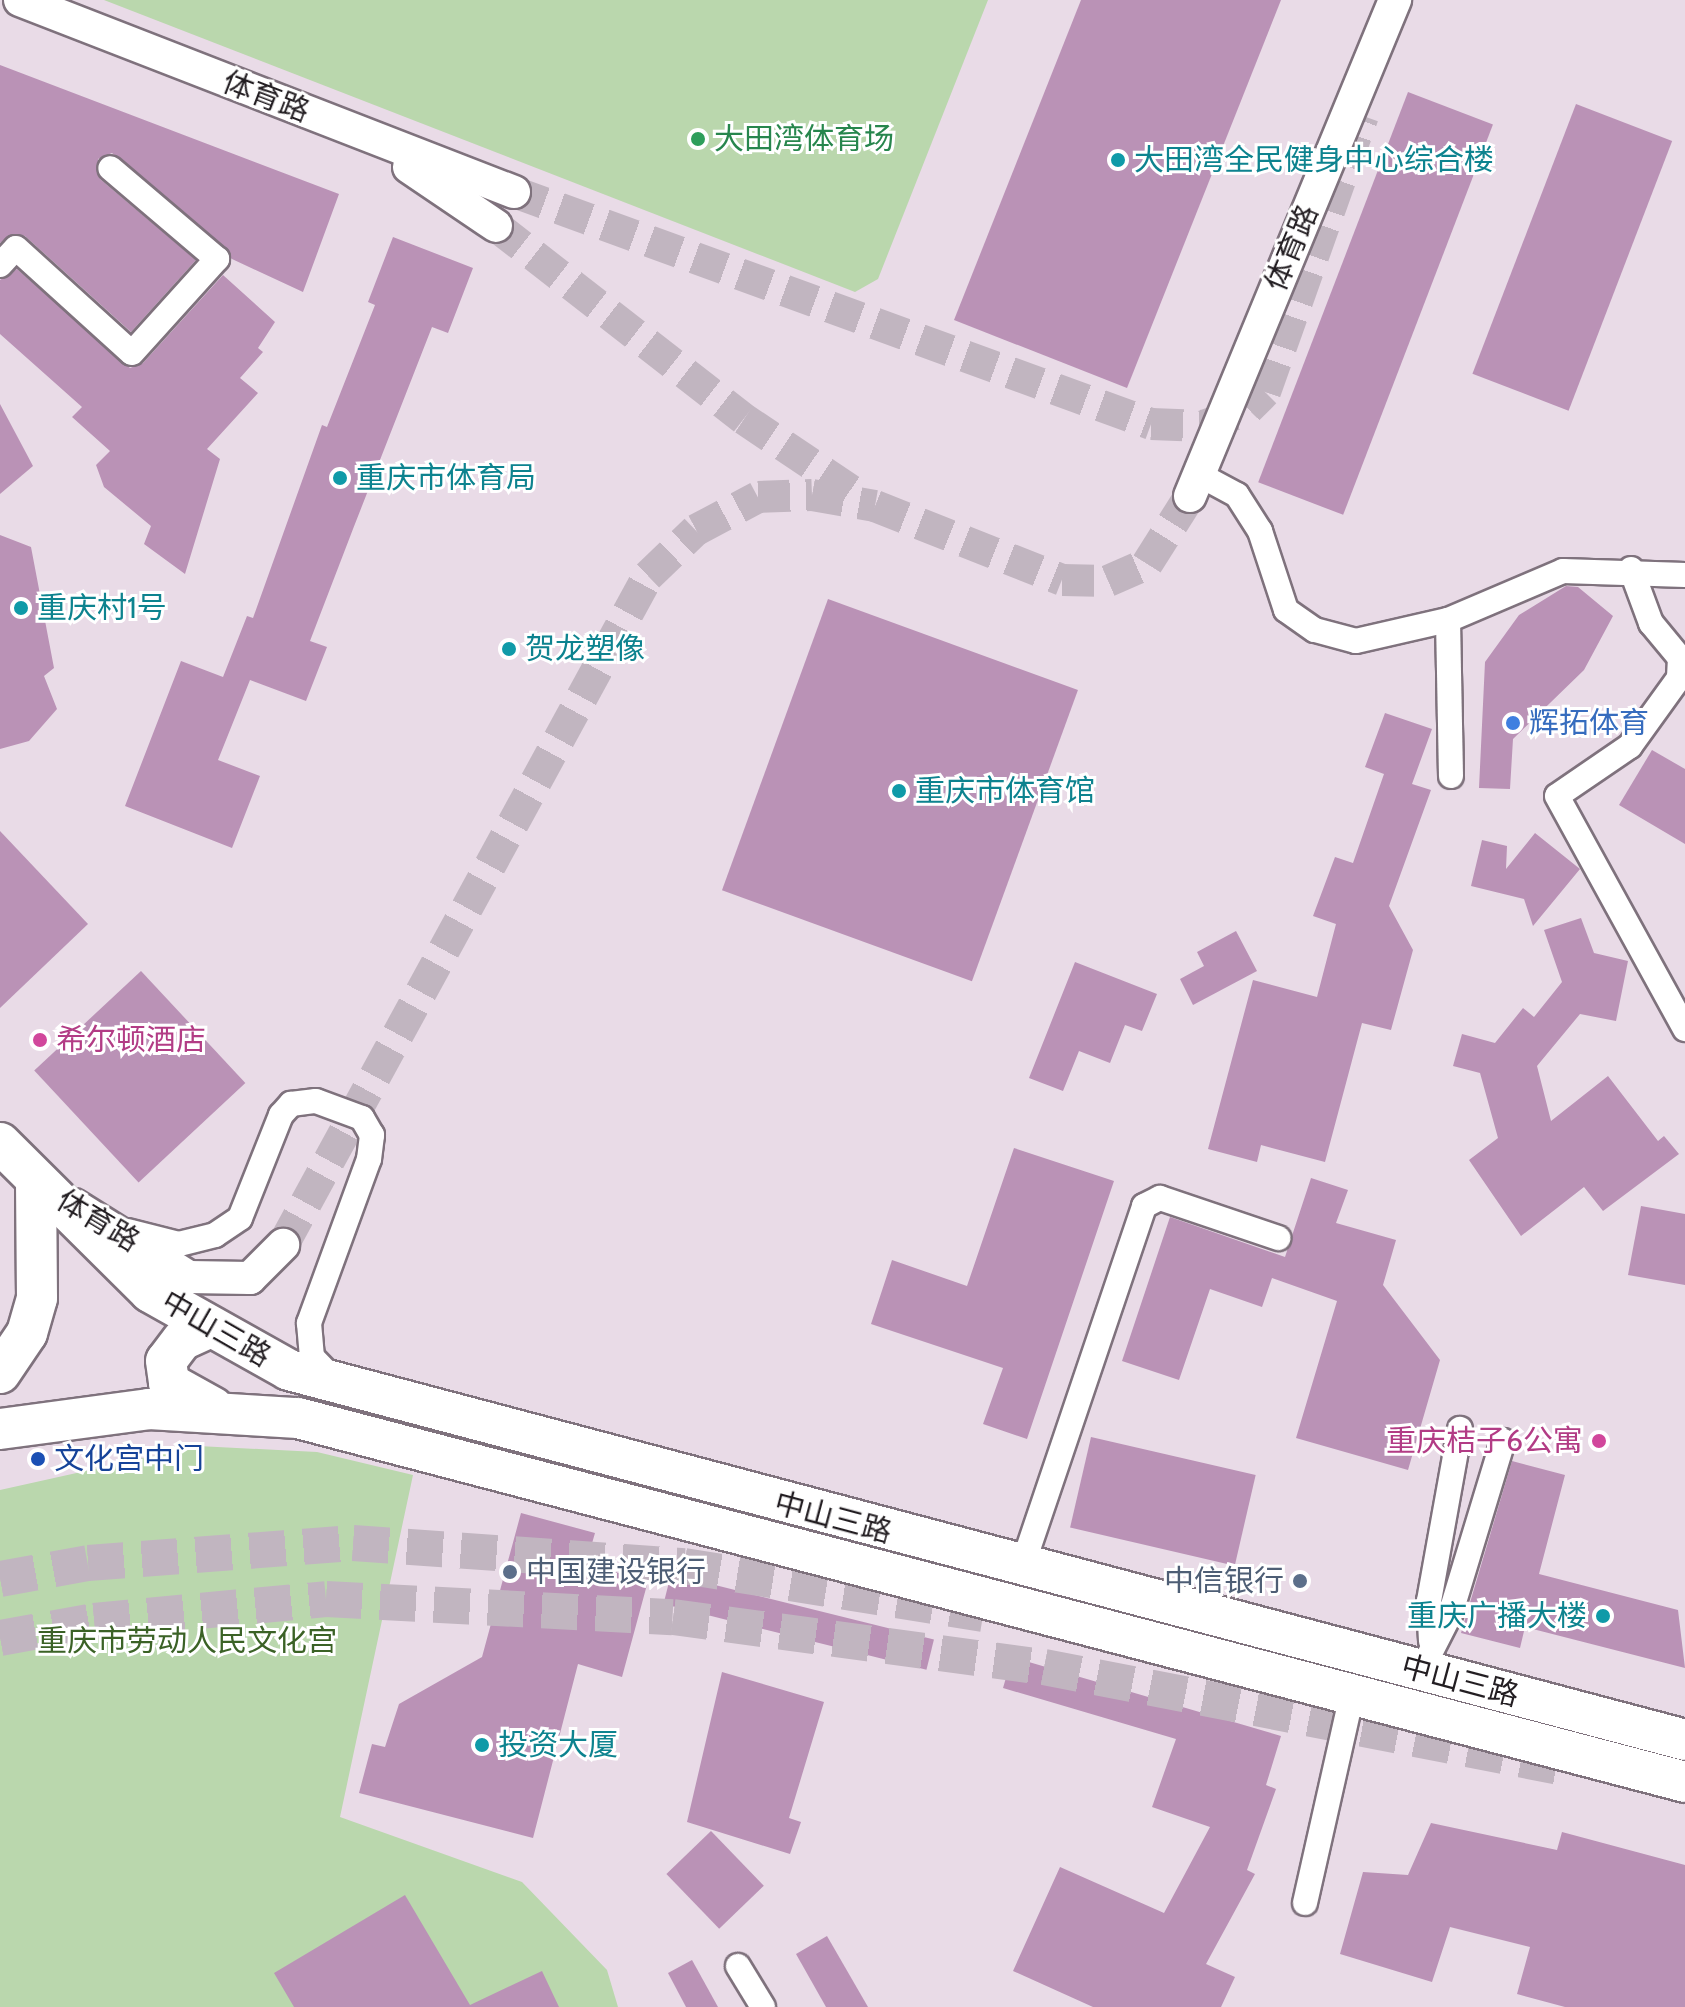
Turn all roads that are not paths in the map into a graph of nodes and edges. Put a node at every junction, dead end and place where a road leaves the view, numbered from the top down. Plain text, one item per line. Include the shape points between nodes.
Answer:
1 (20, 0) edge
2 (1395, 0) edge
3 (325, 119) junction
4 (110, 168) dead end
5 (514, 192) tunnel mouth
6 (496, 226) tunnel mouth
7 (0, 265) edge
8 (1194, 485) joint
9 (1631, 569) junction
10 (1685, 575) edge
11 (1448, 620) junction
12 (1451, 776) dead end
13 (1685, 1029) edge
14 (0, 1143) edge
15 (36, 1185) junction
16 (117, 1228) junction
17 (1278, 1238) dead end
18 (283, 1245) tunnel mouth
19 (206, 1329) junction
20 (0, 1373) edge
21 (359, 1393) junction
22 (214, 1408) junction
23 (0, 1429) edge
24 (1460, 1429) dead end
25 (1503, 1441) dead end
26 (1022, 1567) junction
27 (1426, 1656) junction
28 (1352, 1694) junction
29 (1685, 1740) edge
30 (1685, 1782) edge
31 (1305, 1903) dead end
32 (738, 1966) dead end
33 (763, 2007) edge

1 - 3 street, 体育路
2 - 8 street, 体育路
3 - 5 street, 体育路
3 - 6 street
4 - 7 street via 217,259 132,353 16,248
8 - 11 street via 1237,495 1260,531 1286,610 1315,630 1356,641
9 - 10 street
9 - 11 street via 1563,571
9 - 13 street via 1651,623 1680,658 1679,678 1630,746 1557,796
11 - 12 street
14 - 15 main road, 中山三路
15 - 16 street, 体育路
15 - 19 main road, 中山三路 via 150,1292
15 - 20 main road via 37,1298 27,1333
16 - 18 street, 体育路 via 189,1277 221,1282 250,1278
16 - 21 street via 179,1244 215,1235 240,1218 291,1104 316,1101 362,1118 372,1135 369,1159 309,1323 312,1357
17 - 26 street via 1160,1198 1144,1206
19 - 21 main road, 中山三路 via 289,1370
19 - 22 main road via 182,1340 166,1361 169,1383
21 - 26 main road, 中山三路
22 - 23 main road, 中山三路 via 149,1409
22 - 28 main road, 中山三路 via 298,1418
24 - 27 street via 1429,1601
25 - 27 street via 1451,1612
26 - 27 main road, 中山三路
27 - 29 main road, 中山三路
28 - 30 main road, 中山三路
28 - 31 street
32 - 33 street

